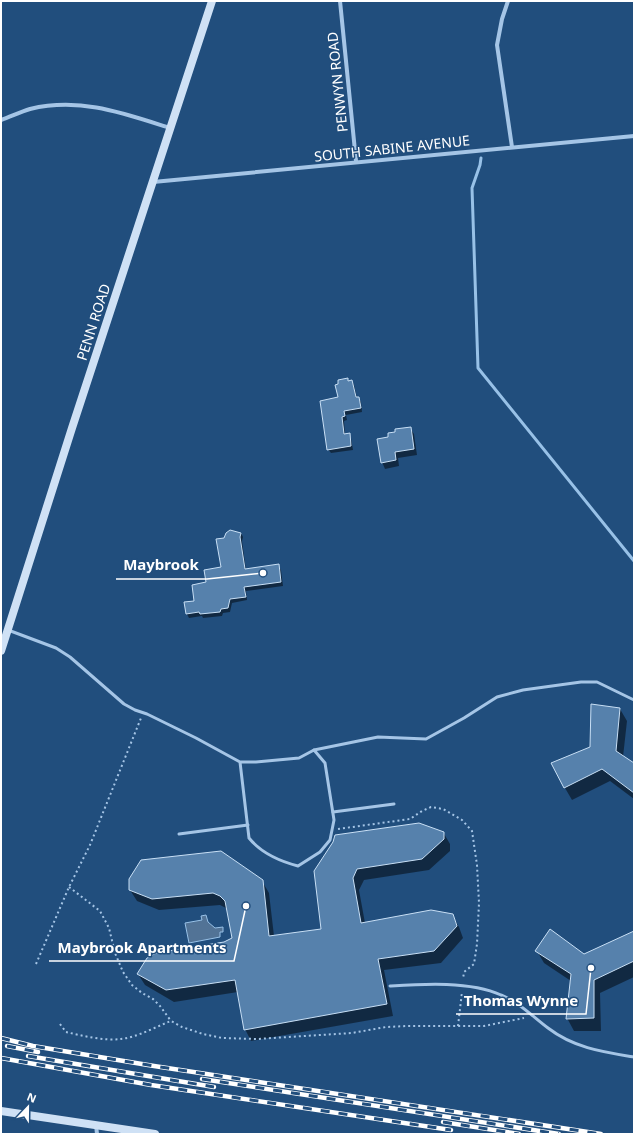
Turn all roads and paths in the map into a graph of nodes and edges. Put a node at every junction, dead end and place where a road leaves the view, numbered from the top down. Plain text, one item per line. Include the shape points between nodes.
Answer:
1 (212, 1) edge
2 (340, 1) edge
3 (508, 1) edge
4 (1, 120) edge
5 (170, 128) junction
6 (634, 136) edge
7 (512, 147) junction
8 (356, 161) junction
9 (153, 182) junction
10 (8, 630) junction
11 (1, 652) edge
12 (634, 700) edge
13 (143, 713) junction
14 (314, 750) junction
15 (240, 762) junction
16 (394, 804) dead end
17 (333, 812) junction
18 (248, 825) junction
19 (332, 829) junction
20 (179, 834) dead end
21 (69, 887) junction
22 (36, 964) dead end
23 (390, 986) dead end
24 (462, 986) junction
25 (533, 1016) junction
26 (171, 1021) junction
27 (60, 1024) dead end
28 (458, 1026) junction
29 (634, 1057) edge
30 (1, 1110) edge
31 (97, 1130) edge
32 (155, 1134) edge

1 - 5 street, PENN ROAD
2 - 8 street, PENWYN ROAD
3 - 7 street via 497,45
4 - 5 street via 29,109 86,105 123,113
5 - 9 street, PENN ROAD
6 - 7 street, SOUTH SABINE AVENUE
7 - 8 street, SOUTH SABINE AVENUE
8 - 9 street, SOUTH SABINE AVENUE
9 - 10 street, PENN ROAD
10 - 11 street, PENN ROAD
10 - 13 lane via 56,648 124,704
12 - 14 lane via 597,682 523,690 497,697 426,739 378,737
13 - 15 lane
13 - 21 path via 90,845
14 - 15 lane via 299,758
14 - 17 lane via 325,763
15 - 18 lane
16 - 17 lane
17 - 19 lane
18 - 19 lane via 249,838 262,850 298,866 320,852 330,840
18 - 20 lane
19 - 24 path via 410,819 431,807 442,809 462,820 472,831 479,903 477,944 474,964 464,972
21 - 22 path
21 - 26 path via 100,911 109,928 123,972 132,985 153,999
23 - 24 lane
24 - 25 lane via 500,994 523,1006
24 - 28 path
25 - 28 path via 484,1026
25 - 29 lane via 574,1043 596,1051
26 - 27 path via 122,1039 66,1032
26 - 28 path via 203,1034 222,1038 257,1039 352,1033 386,1027
30 - 31 street
31 - 32 street

